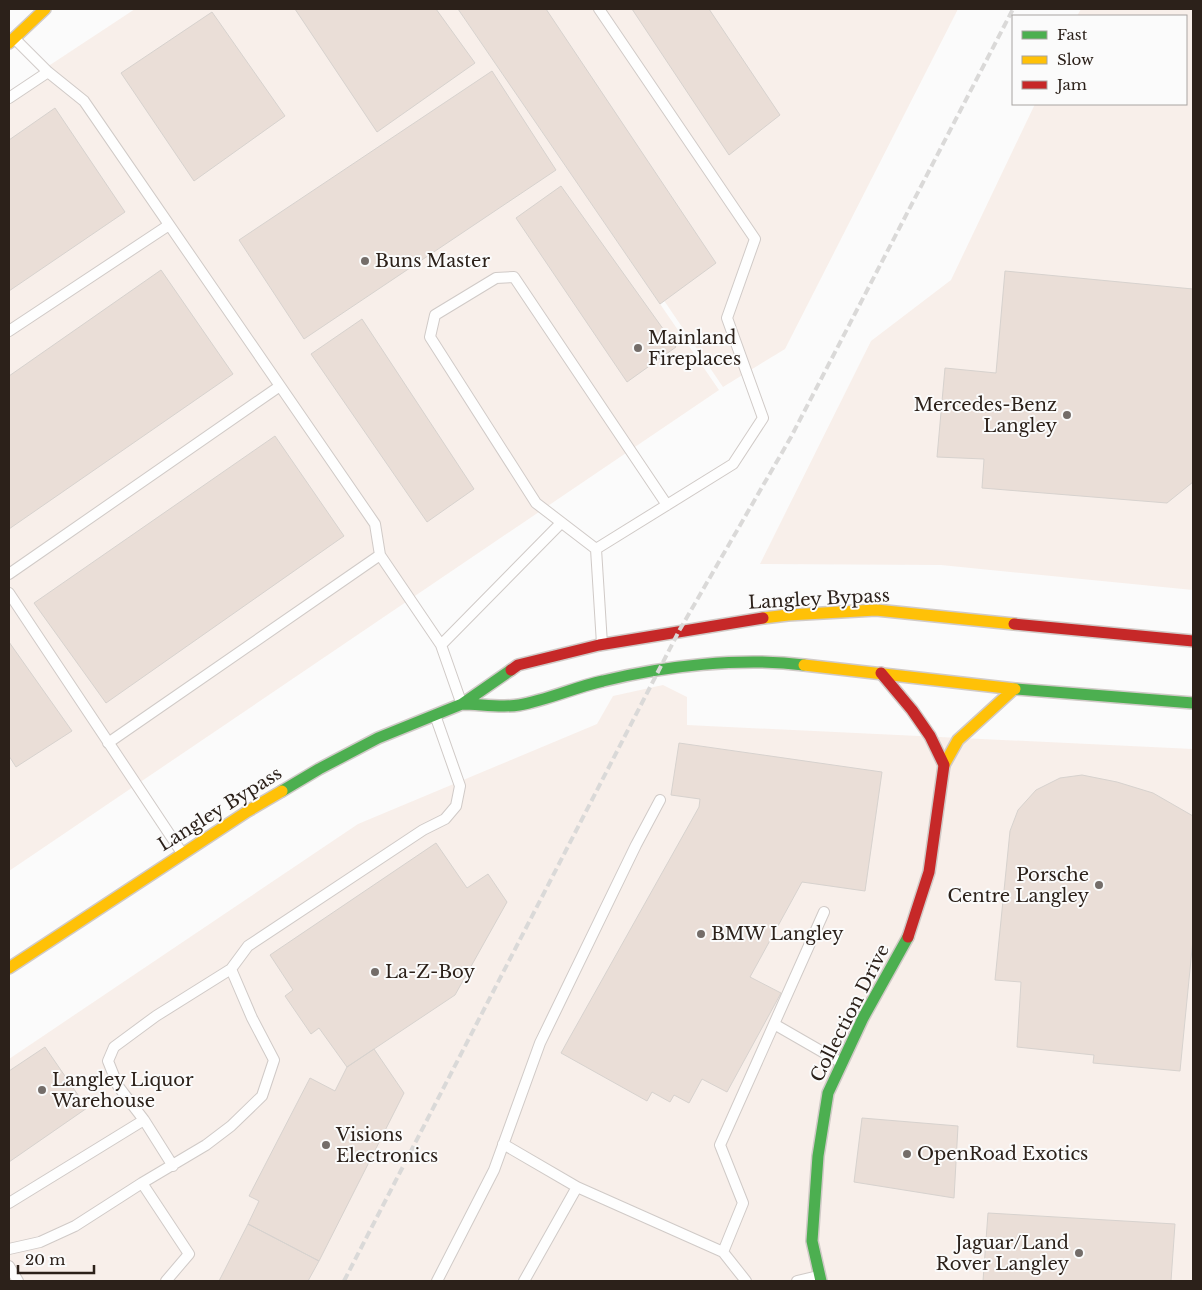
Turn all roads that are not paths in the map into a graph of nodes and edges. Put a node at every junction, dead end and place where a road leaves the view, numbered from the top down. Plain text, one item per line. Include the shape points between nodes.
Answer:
1 (45, 9) edge
2 (599, 9) edge
3 (12, 41) edge
4 (48, 72) junction
5 (9, 98) edge
6 (169, 225) junction
7 (9, 331) edge
8 (280, 386) junction
9 (667, 505) junction
10 (561, 522) junction
11 (596, 549) junction
12 (380, 555) junction
13 (9, 574) edge
14 (9, 593) edge
15 (1190, 640) edge
16 (441, 645) junction
17 (602, 645) junction
18 (881, 673) junction
19 (1014, 688) junction
20 (1193, 703) edge
21 (462, 704) junction
22 (434, 714) junction
23 (108, 743) junction
24 (944, 764) junction
25 (660, 800) dead end
26 (182, 853) junction
27 (824, 912) dead end
28 (9, 968) edge
29 (231, 969) junction
30 (774, 1024) junction
31 (842, 1063) junction
32 (144, 1120) junction
33 (503, 1144) junction
34 (173, 1166) junction
35 (142, 1183) junction
36 (577, 1187) junction
37 (9, 1203) edge
38 (9, 1249) edge
39 (723, 1252) junction
40 (9, 1266) edge
41 (820, 1278) edge
42 (18, 1281) edge
43 (166, 1281) edge
44 (437, 1281) edge
45 (524, 1281) edge
46 (746, 1281) edge
47 (797, 1281) edge

1 - 3 main road
2 - 9 lane via 755,239 726,318 763,418 733,464
3 - 4 lane
4 - 5 lane
4 - 6 lane via 84,101
6 - 7 lane
6 - 8 lane
8 - 12 lane via 375,524
8 - 13 lane
9 - 10 lane via 514,277 496,278 434,315 430,337 536,503
9 - 11 lane
10 - 11 lane
10 - 16 lane
11 - 17 lane
12 - 16 lane
12 - 23 lane
14 - 23 lane
15 - 17 main road, Langley Bypass via 876,610 736,622
16 - 21 lane
17 - 21 main road, Langley Bypass via 518,665
18 - 19 main road, Langley Bypass
18 - 21 main road, Langley Bypass via 782,662 723,664 659,669 518,705
18 - 24 main road via 912,710
19 - 20 main road, Langley Bypass
19 - 24 main road via 958,740
21 - 22 main road, Langley Bypass
22 - 26 main road, Langley Bypass via 378,738 319,769
22 - 29 lane via 460,786 456,806 445,819 423,830 248,946
23 - 26 lane
24 - 31 main road, Collection Drive via 928,872 908,939
25 - 33 lane via 540,1043
26 - 28 main road, Langley Bypass
27 - 30 lane
29 - 32 lane via 114,1046 108,1061 118,1086
29 - 34 lane via 274,1060 262,1096 231,1126
30 - 31 lane
30 - 39 lane via 720,1145 743,1203
31 - 41 main road, Collection Drive via 828,1092 818,1156 812,1241
32 - 34 lane
32 - 37 lane
33 - 36 lane
33 - 44 lane via 494,1170
34 - 35 lane
35 - 38 lane via 75,1226 40,1242
35 - 43 lane via 188,1254
36 - 39 lane
36 - 45 lane
39 - 46 lane
40 - 42 lane
41 - 47 lane

